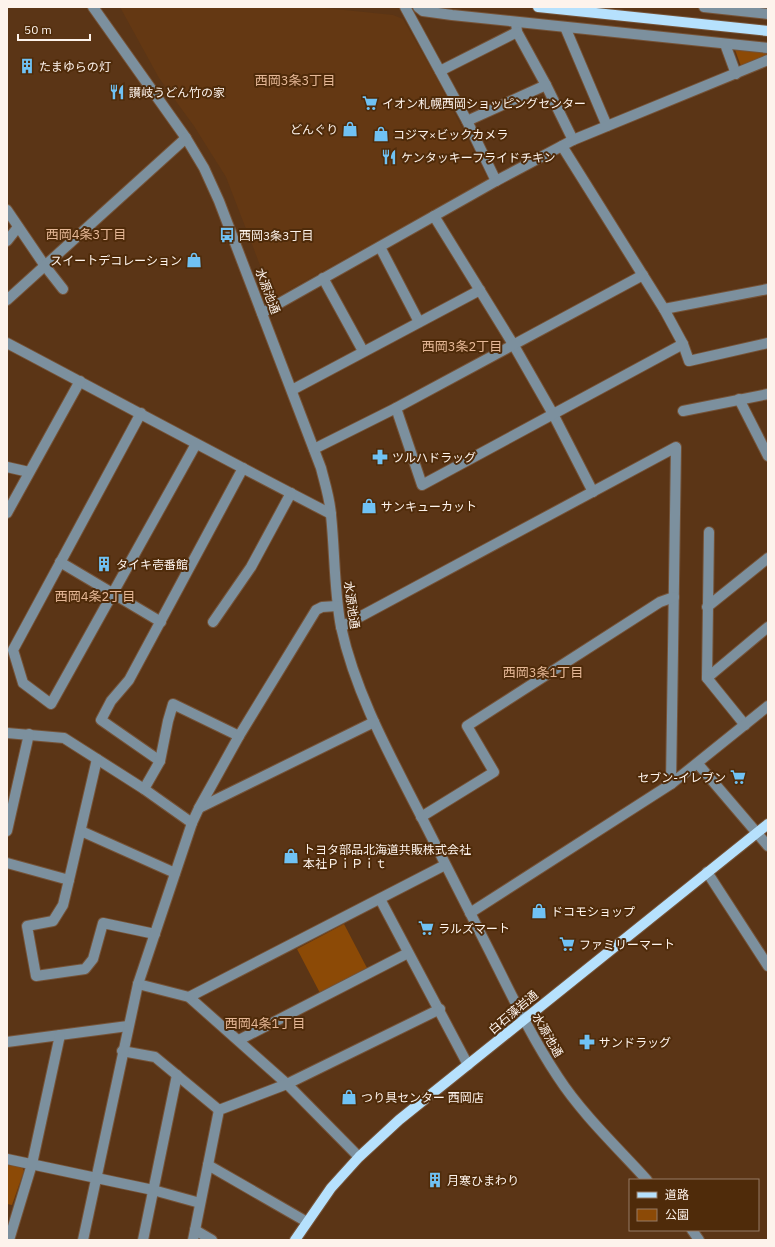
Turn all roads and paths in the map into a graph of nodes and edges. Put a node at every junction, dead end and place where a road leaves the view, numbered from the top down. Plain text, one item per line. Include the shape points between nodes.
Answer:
1 (93, 7) edge
2 (405, 7) edge
3 (418, 7) edge
4 (538, 7) edge
5 (704, 7) edge
6 (768, 14) edge
7 (516, 27) junction
8 (565, 27) junction
9 (768, 31) edge
10 (725, 44) junction
11 (768, 48) edge
12 (768, 60) edge
13 (440, 71) junction
14 (736, 74) junction
15 (546, 85) junction
16 (467, 121) junction
17 (607, 126) junction
18 (186, 138) junction
19 (573, 140) junction
20 (562, 146) junction
21 (496, 181) junction
22 (7, 210) edge
23 (434, 216) junction
24 (18, 226) junction
25 (7, 241) edge
26 (380, 247) junction
27 (45, 266) junction
28 (643, 275) junction
29 (323, 278) junction
30 (64, 289) dead end
31 (768, 289) edge
32 (480, 290) junction
33 (7, 300) edge
34 (664, 309) junction
35 (262, 313) junction
36 (419, 322) junction
37 (7, 343) edge
38 (768, 343) edge
39 (513, 344) junction
40 (683, 344) junction
41 (363, 351) junction
42 (80, 381) junction
43 (292, 390) junction
44 (768, 394) edge
45 (739, 399) junction
46 (396, 408) junction
47 (684, 410) dead end
48 (142, 413) junction
49 (553, 414) junction
50 (196, 444) junction
51 (314, 449) junction
52 (768, 456) edge
53 (7, 466) edge
54 (243, 468) junction
55 (29, 472) junction
56 (593, 492) junction
57 (291, 493) junction
58 (7, 514) edge
59 (331, 514) junction
60 (709, 532) dead end
61 (768, 558) edge
62 (60, 562) junction
63 (114, 593) junction
64 (674, 597) junction
65 (337, 606) junction
66 (708, 607) junction
67 (160, 622) junction
68 (213, 622) dead end
69 (341, 627) junction
70 (768, 627) edge
71 (707, 678) junction
72 (768, 706) edge
73 (374, 722) junction
74 (745, 725) junction
75 (7, 733) edge
76 (28, 734) junction
77 (239, 736) junction
78 (97, 759) junction
79 (160, 761) junction
80 (698, 764) junction
81 (671, 784) junction
82 (144, 789) junction
83 (199, 808) junction
84 (421, 817) junction
85 (192, 823) junction
86 (768, 824) edge
87 (7, 831) edge
88 (81, 831) junction
89 (757, 833) junction
90 (768, 846) edge
91 (7, 863) edge
92 (445, 865) junction
93 (707, 872) junction
94 (175, 873) junction
95 (69, 880) junction
96 (380, 899) junction
97 (470, 913) junction
98 (155, 934) junction
99 (408, 953) junction
100 (768, 966) edge
101 (138, 984) junction
102 (190, 997) junction
103 (440, 1009) junction
104 (525, 1020) junction
105 (128, 1026) junction
106 (60, 1035) junction
107 (239, 1040) junction
108 (7, 1042) edge
109 (122, 1051) junction
110 (468, 1065) junction
111 (177, 1075) junction
112 (287, 1084) junction
113 (219, 1110) junction
114 (359, 1157) junction
115 (7, 1159) edge
116 (32, 1164) junction
117 (208, 1165) junction
118 (96, 1179) junction
119 (646, 1179) edge
120 (153, 1190) junction
121 (200, 1203) junction
122 (307, 1222) junction
123 (693, 1231) edge
124 (194, 1235) edge
125 (9, 1240) edge
126 (83, 1240) edge
127 (143, 1240) edge
128 (212, 1240) edge
129 (295, 1240) edge
130 (700, 1240) edge

1 - 18 street, 水源池通
2 - 13 street
3 - 7 street via 423,11
4 - 9 main road
5 - 6 street
7 - 8 street
7 - 13 street
7 - 15 street
8 - 10 street
8 - 17 street
10 - 11 street
10 - 14 street
12 - 14 street
13 - 16 street
14 - 17 street
15 - 16 street
15 - 19 street
16 - 21 street
17 - 19 street
18 - 27 street
18 - 35 street, 水源池通 via 204,168 219,201
19 - 20 street
20 - 21 street
20 - 28 street
21 - 23 street
22 - 24 street
23 - 26 street
23 - 32 street
24 - 25 street
24 - 27 street
26 - 29 street
26 - 36 street
27 - 30 street
27 - 33 street
28 - 34 street
28 - 39 street
29 - 35 street
29 - 41 street
31 - 34 street
32 - 36 street
32 - 39 street
34 - 40 street
35 - 43 street, 水源池通
36 - 41 street
37 - 42 street
38 - 40 street via 689,362
39 - 46 street
39 - 49 street
40 - 49 street
41 - 43 street
42 - 48 street
42 - 55 street
43 - 51 street, 水源池通
44 - 45 street
45 - 47 street
45 - 52 street
46 - 49 street via 422,485
46 - 51 street
48 - 50 street
48 - 62 street
49 - 56 street
50 - 54 street
50 - 63 street
51 - 59 street, 水源池通 via 327,490
53 - 55 street
54 - 57 street
54 - 67 street
55 - 58 street
56 - 64 street via 676,447
56 - 69 street
57 - 59 street
57 - 68 street via 251,567
59 - 65 street, 水源池通
60 - 66 street
61 - 66 street
62 - 63 street
62 - 63 street via 13,650 23,683 52,704
63 - 67 street
64 - 81 street
64 - 84 street via 660,602 467,726 494,772
65 - 69 street, 水源池通
65 - 77 street via 322,606 316,610
66 - 71 street
67 - 79 street via 129,680 111,701 101,720
69 - 73 street, 水源池通 via 354,673
70 - 71 street
71 - 74 street
72 - 74 street
73 - 83 street
73 - 84 street, 水源池通
74 - 80 street
75 - 76 street
76 - 78 street via 64,738
76 - 87 street
77 - 79 street via 173,704
77 - 83 street
78 - 82 street
78 - 88 street
79 - 82 street
80 - 81 street
80 - 89 street
81 - 97 street
82 - 85 street
83 - 85 street
84 - 92 street, 水源池通
85 - 94 street
86 - 89 main road, 白石藻岩通
88 - 94 street
88 - 95 street
89 - 90 street
89 - 93 main road, 白石藻岩通
91 - 95 street
92 - 96 street
92 - 97 street, 水源池通
93 - 100 street
93 - 104 main road, 白石藻岩通
94 - 98 street
95 - 98 street via 63,905 53,921 27,926 36,976 84,969 93,959 103,923
96 - 99 street
96 - 102 street
97 - 104 street, 水源池通
98 - 101 street
99 - 103 street
99 - 107 street
101 - 102 street
101 - 105 street
102 - 107 street
103 - 110 street
103 - 112 street
104 - 110 main road, 白石藻岩通
104 - 119 street, 水源池通 via 559,1079
105 - 106 street
105 - 109 street
106 - 108 street
106 - 116 street
107 - 112 street
109 - 111 street via 155,1057
109 - 118 street
110 - 114 main road, 白石藻岩通 via 399,1120
111 - 113 street
111 - 120 street
112 - 113 street
112 - 114 street
113 - 117 street
114 - 122 main road, 白石藻岩通 via 331,1188
115 - 116 street
116 - 118 street
116 - 125 street
117 - 121 street
117 - 122 street
118 - 120 street
118 - 126 street
120 - 121 street
120 - 127 street
121 - 124 street
122 - 129 main road, 白石藻岩通
123 - 130 street
124 - 128 street

